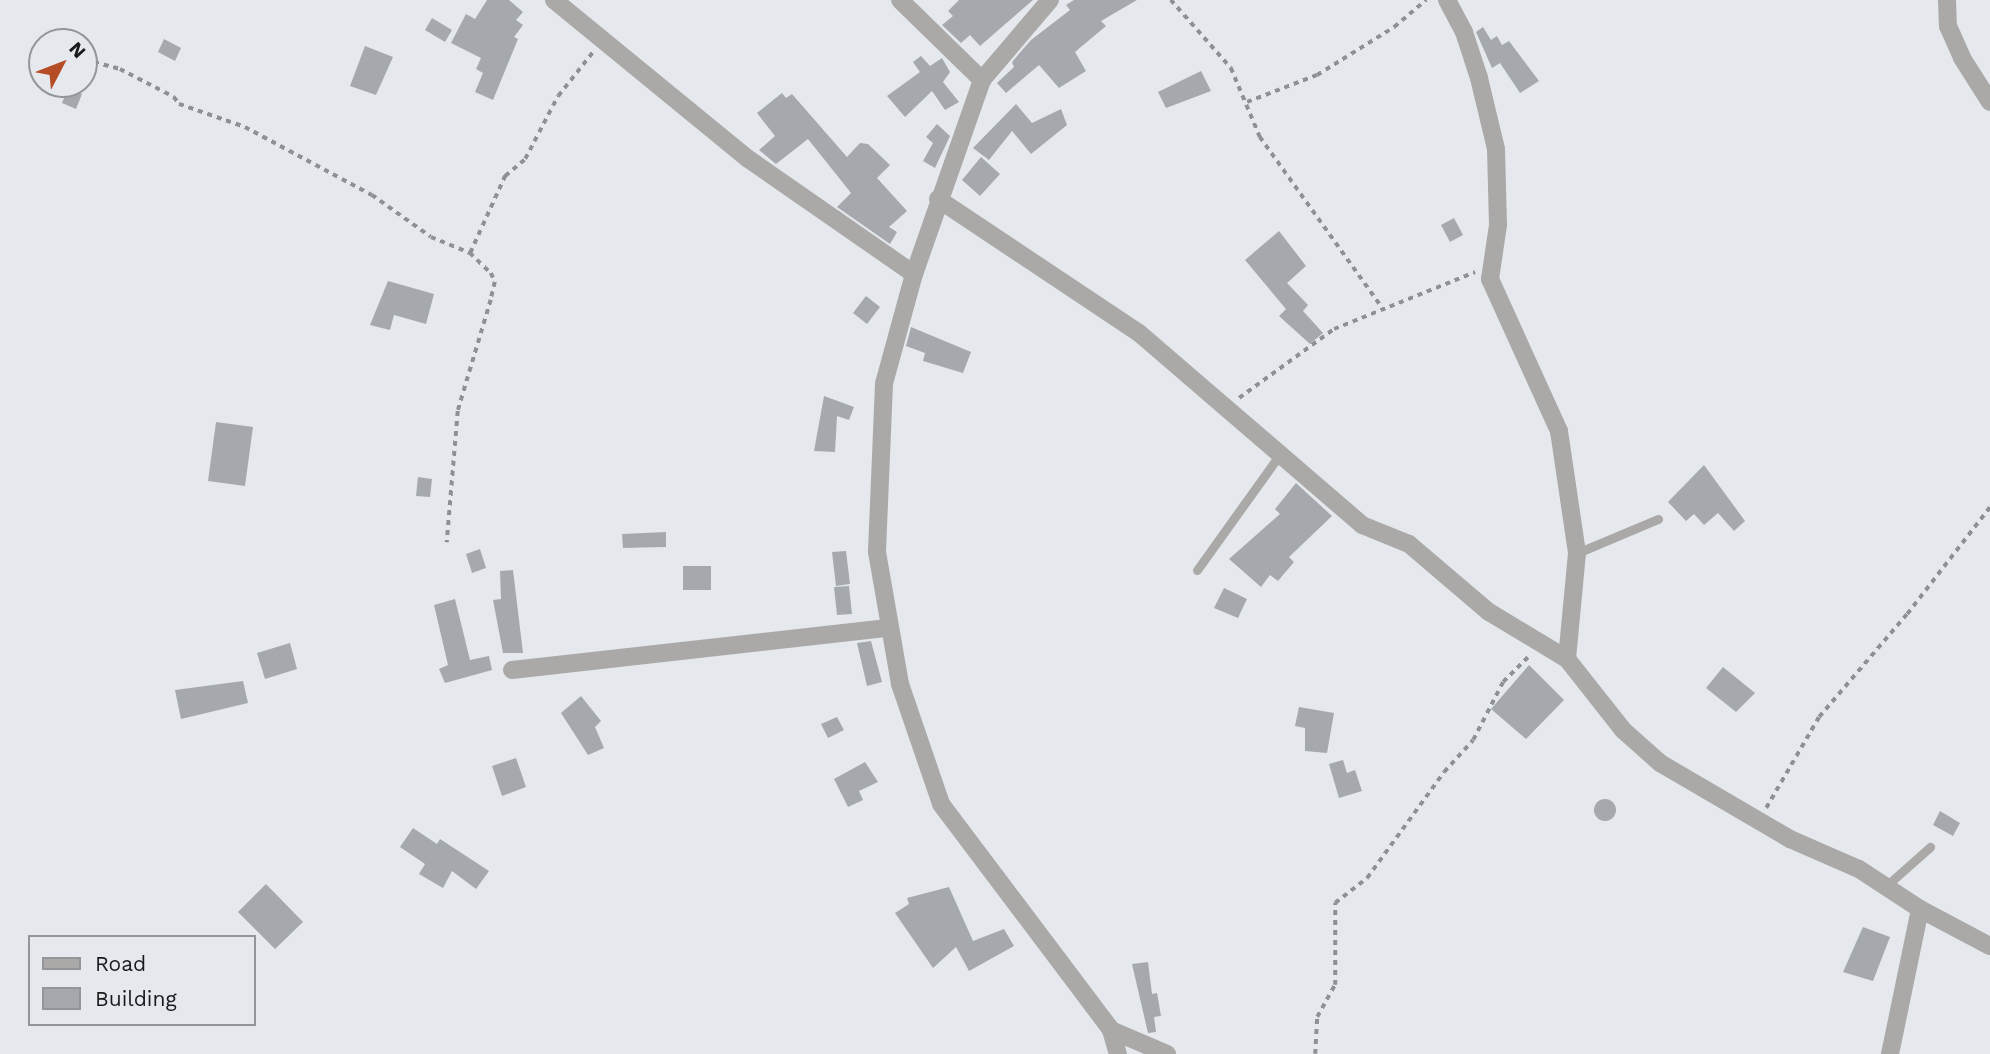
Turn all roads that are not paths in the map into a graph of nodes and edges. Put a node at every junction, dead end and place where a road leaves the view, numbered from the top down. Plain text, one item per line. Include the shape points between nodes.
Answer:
1 (554, 0) edge
2 (900, 0) edge
3 (1050, 0) edge
4 (1447, 0) edge
5 (1947, 0) edge
6 (982, 80) junction
7 (1990, 102) edge
8 (938, 199) junction
9 (914, 274) junction
10 (1280, 454) junction
11 (1658, 519) dead end
12 (1577, 553) junction
13 (1197, 570) dead end
14 (888, 628) junction
15 (1567, 659) junction
16 (512, 670) dead end
17 (1930, 847) dead end
18 (1886, 886) junction
19 (1920, 909) junction
20 (1990, 946) edge
21 (1111, 1030) junction
22 (1118, 1054) edge
23 (1167, 1054) edge
24 (1890, 1054) edge

1 - 9 street via 747,158
2 - 6 street
3 - 6 street
4 - 12 street via 1479,78 1496,149 1498,225 1489,265 1495,295 1555,419
5 - 7 street via 1948,26
6 - 8 street
8 - 9 street
8 - 10 street via 1139,333
9 - 14 street via 884,384 877,552
10 - 13 lane
10 - 15 street via 1362,525 1417,550 1489,612
11 - 12 lane
12 - 15 street
14 - 16 street
14 - 21 street via 900,684 941,804
15 - 18 street via 1623,730 1660,763 1760,823
17 - 18 lane
18 - 19 street
19 - 20 street
19 - 24 street
21 - 22 street
21 - 23 street

